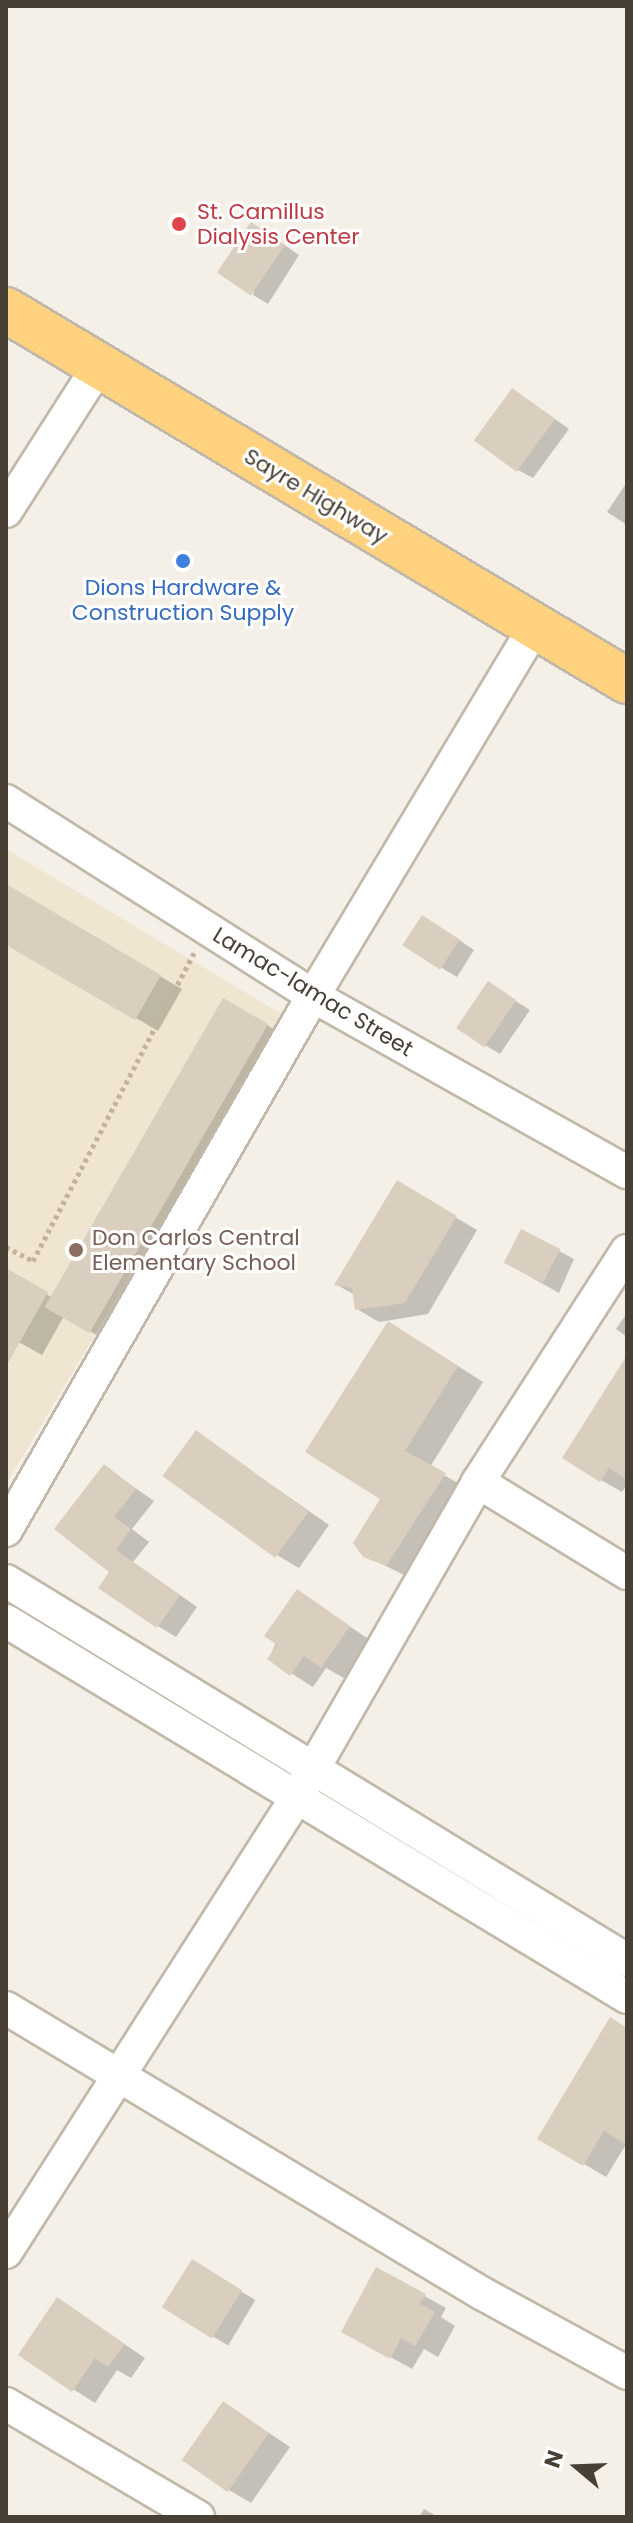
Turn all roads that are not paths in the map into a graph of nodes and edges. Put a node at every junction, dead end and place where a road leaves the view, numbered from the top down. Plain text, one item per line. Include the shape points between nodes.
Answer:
1 (6, 310) edge
2 (98, 367) junction
3 (6, 511) edge
4 (535, 627) junction
5 (627, 681) edge
6 (6, 801) edge
7 (313, 996) junction
8 (627, 1172) edge
9 (627, 1251) edge
10 (478, 1482) junction
11 (6, 1530) edge
12 (627, 1573) edge
13 (6, 1581) edge
14 (6, 1621) edge
15 (305, 1784) junction
16 (627, 1960) edge
17 (627, 1997) edge
18 (6, 2008) edge
19 (121, 2076) junction
20 (6, 2252) edge
21 (627, 2373) edge
22 (6, 2404) edge
23 (180, 2512) edge

1 - 2 highway, Sayre Highway
2 - 3 street
2 - 4 highway, Sayre Highway
4 - 5 highway, Sayre Highway
4 - 7 street
6 - 7 street, Lamac-lamac Street
7 - 8 street, Lamac-lamac Street
7 - 11 street
9 - 10 street
10 - 12 street
10 - 15 street
13 - 15 street
14 - 15 street
15 - 16 street
15 - 17 street
15 - 19 street
18 - 19 street
19 - 20 street
19 - 21 street via 483,2294
22 - 23 street

